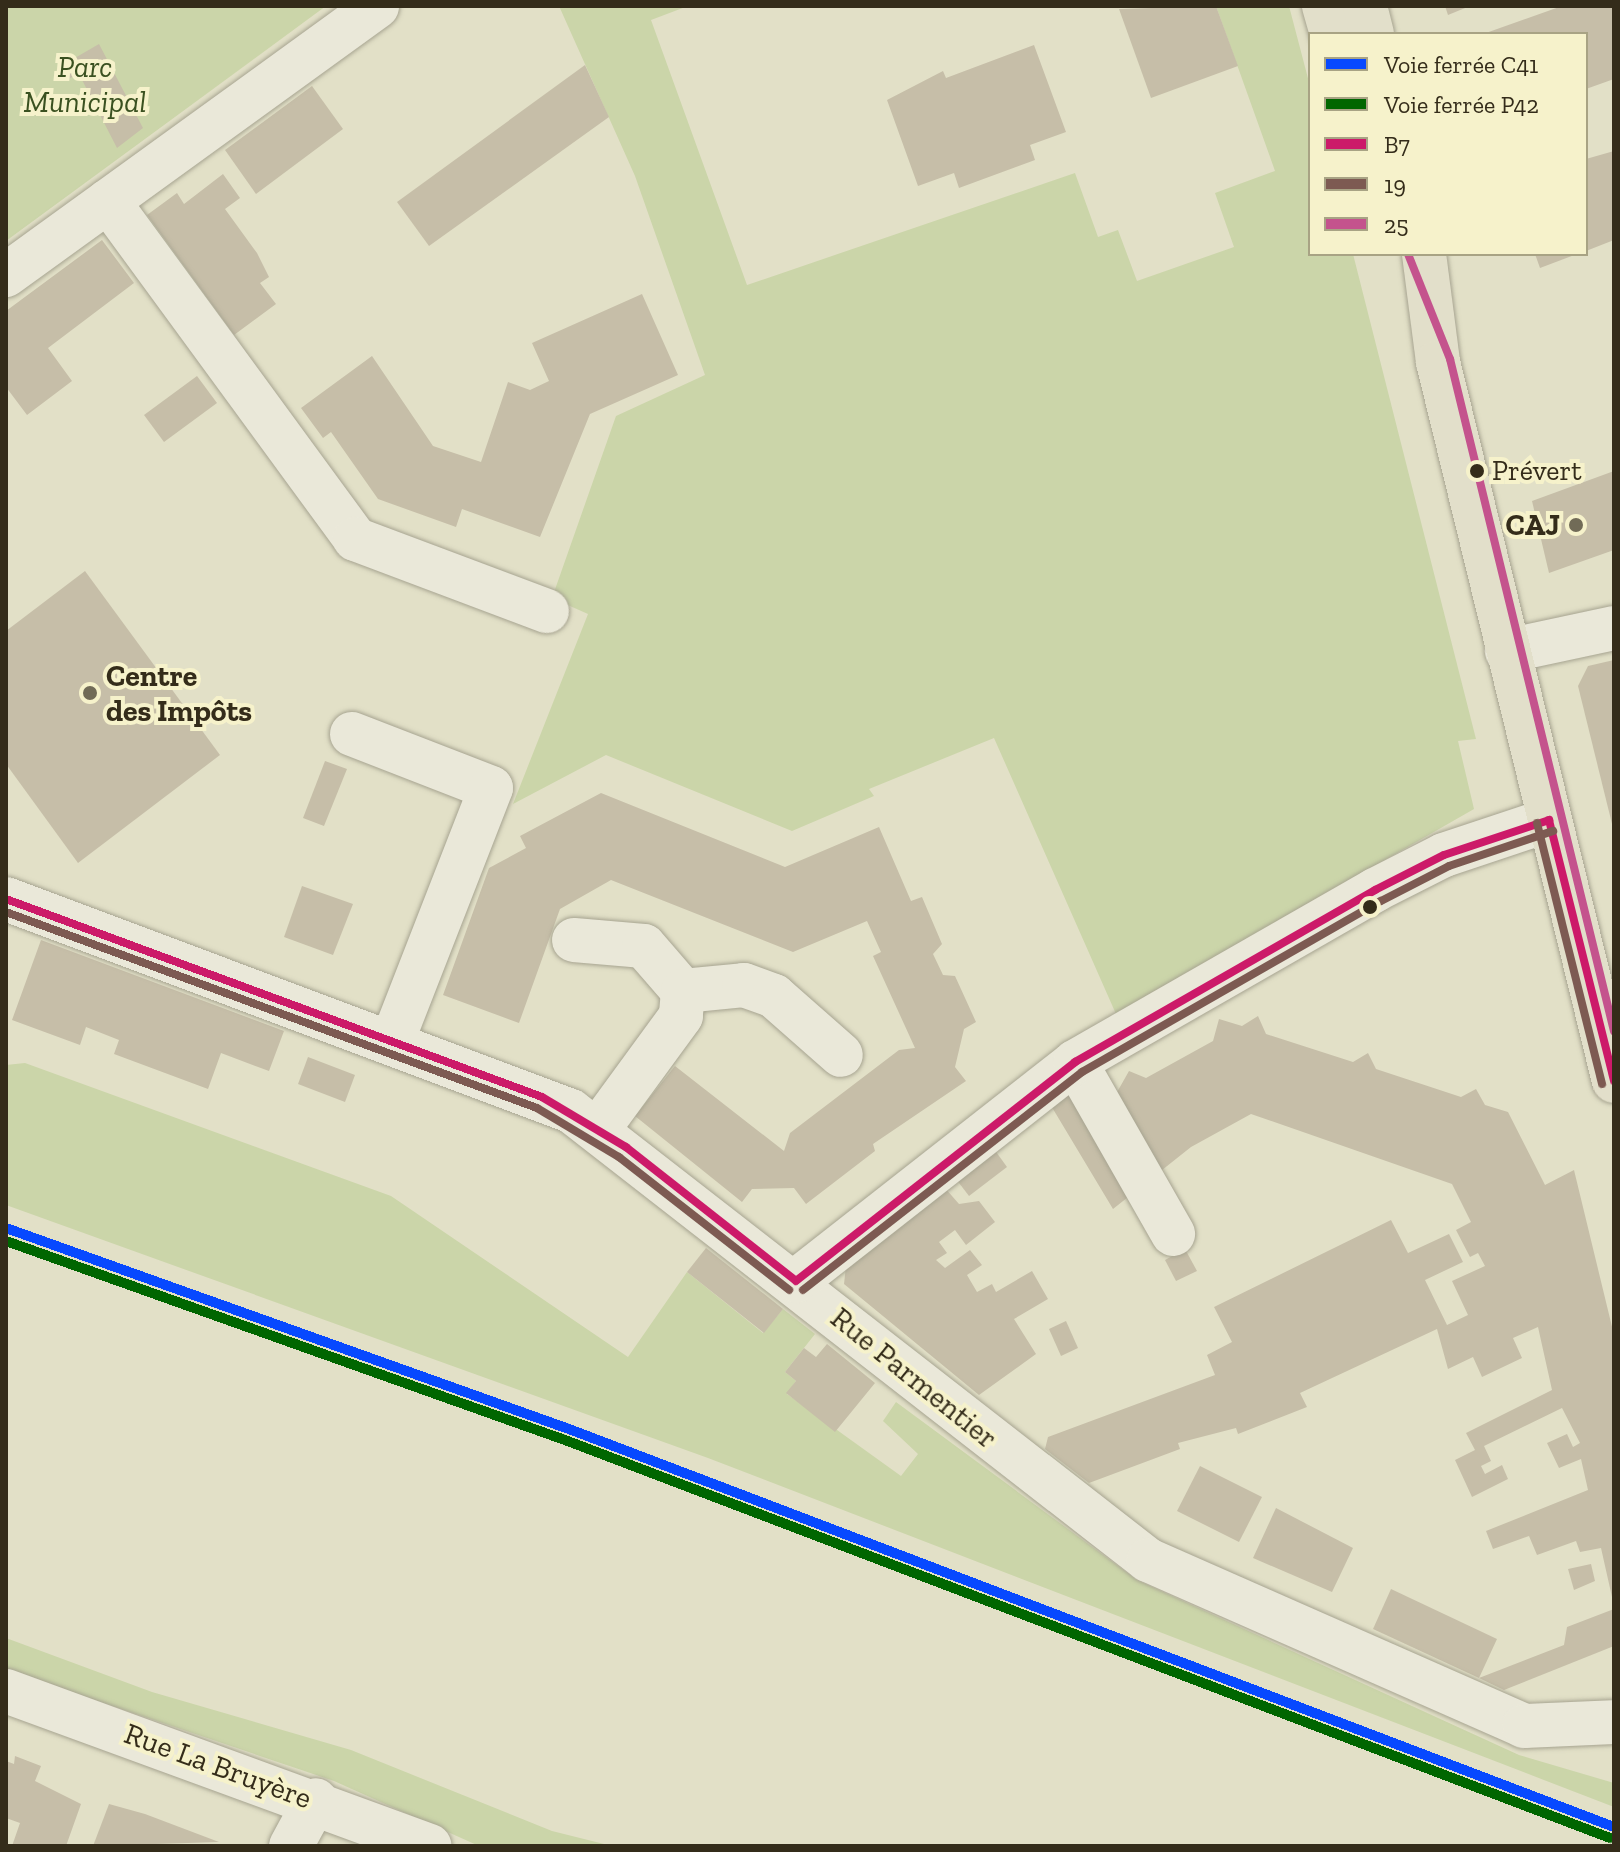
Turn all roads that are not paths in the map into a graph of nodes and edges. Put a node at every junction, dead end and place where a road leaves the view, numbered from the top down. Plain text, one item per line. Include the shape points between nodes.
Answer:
1 (377, 6) edge
2 (1324, 6) edge
3 (1365, 6) edge
4 (1331, 32) edge
5 (1372, 32) edge
6 (108, 201) junction
7 (1396, 256) edge
8 (1424, 256) edge
9 (6, 275) edge
10 (1438, 362) junction
11 (547, 611) dead end
12 (1614, 628) edge
13 (1507, 651) junction
14 (352, 734) dead end
15 (1549, 820) junction
16 (6, 899) edge
17 (574, 940) dead end
18 (683, 991) junction
19 (392, 1042) junction
20 (841, 1055) dead end
21 (1075, 1062) junction
22 (1614, 1081) edge
23 (599, 1128) junction
24 (1173, 1234) dead end
25 (796, 1281) junction
26 (6, 1691) edge
27 (1614, 1722) edge
28 (316, 1800) junction
29 (291, 1846) edge
30 (429, 1846) edge

1 - 6 street
2 - 4 main road
3 - 5 main road
6 - 9 street
6 - 11 street via 355,539
7 - 10 main road
8 - 10 main road
10 - 13 main road
12 - 13 street
13 - 15 main road
14 - 19 street via 491,788
15 - 21 street via 1402,876
15 - 22 main road
16 - 19 street, Rue Parmentier
17 - 18 street via 644,946
18 - 20 street via 718,983 774,996
18 - 23 street via 681,1016
19 - 23 street, Rue Parmentier via 542,1097
21 - 24 street
21 - 25 street
23 - 25 street, Rue Parmentier
25 - 27 street, Rue Parmentier via 1064,1501 1148,1560 1524,1726
26 - 28 street, Rue La Bruyère
28 - 29 street
28 - 30 street, Rue La Bruyère

